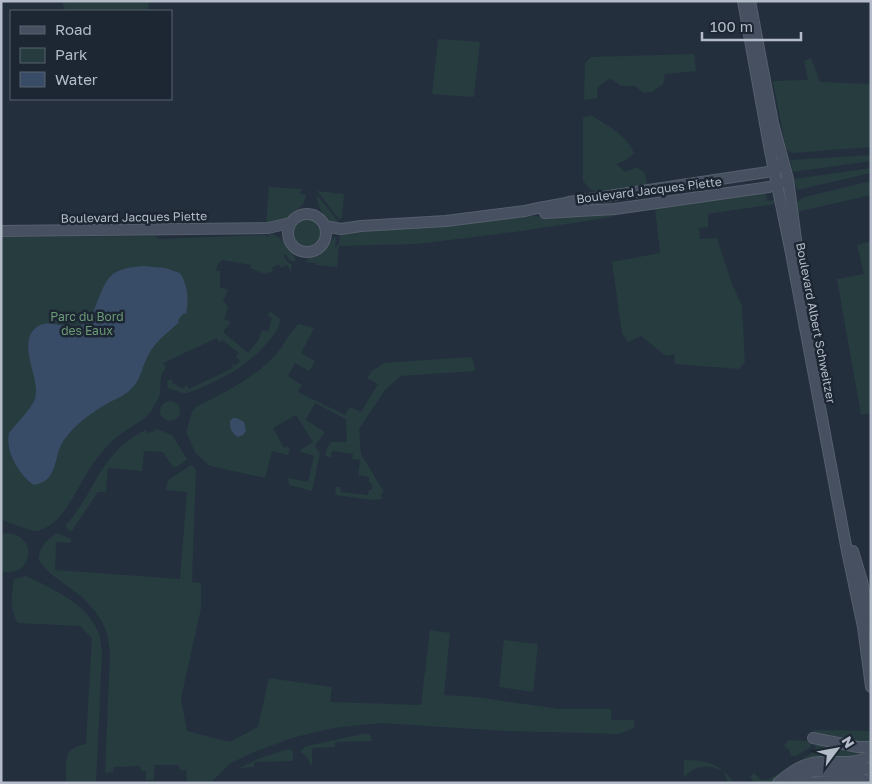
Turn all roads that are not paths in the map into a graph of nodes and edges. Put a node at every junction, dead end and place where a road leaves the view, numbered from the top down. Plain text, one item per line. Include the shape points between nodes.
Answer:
1 (743, 1) edge
2 (750, 1) edge
3 (779, 164) junction
4 (784, 187) junction
5 (525, 211) junction
6 (290, 223) junction
7 (325, 226) junction
8 (268, 228) junction
9 (341, 229) junction
10 (1, 231) edge
11 (288, 237) junction
12 (324, 240) junction
13 (871, 626) edge
14 (871, 688) edge
15 (813, 738) dead end
16 (871, 747) edge
17 (871, 755) edge
18 (871, 768) edge
19 (783, 782) edge
20 (871, 782) edge
21 (809, 783) edge

1 - 3 main road via 764,114
2 - 3 main road, Boulevard Albert Schweitzer
3 - 4 main road, Boulevard Albert Schweitzer
3 - 4 main road, Boulevard Albert Schweitzer
3 - 5 main road, Boulevard Jacques Piette via 763,173
4 - 5 main road, Boulevard Jacques Piette via 594,211
4 - 13 main road, Boulevard Albert Schweitzer via 853,550
4 - 14 main road, Boulevard Albert Schweitzer
5 - 9 main road, Boulevard Jacques Piette
6 - 7 main road via 298,215 308,213 318,217
6 - 8 main road, Boulevard Jacques Piette
6 - 11 main road
7 - 9 main road, Boulevard Jacques Piette
7 - 12 main road
8 - 10 main road, Boulevard Jacques Piette
8 - 11 main road, Boulevard Jacques Piette
9 - 12 main road, Boulevard Jacques Piette
11 - 12 main road via 293,247 306,252 317,249
15 - 16 main road
17 - 19 main road via 855,762 808,764 790,772
18 - 19 main road via 805,772
20 - 21 main road via 861,779

